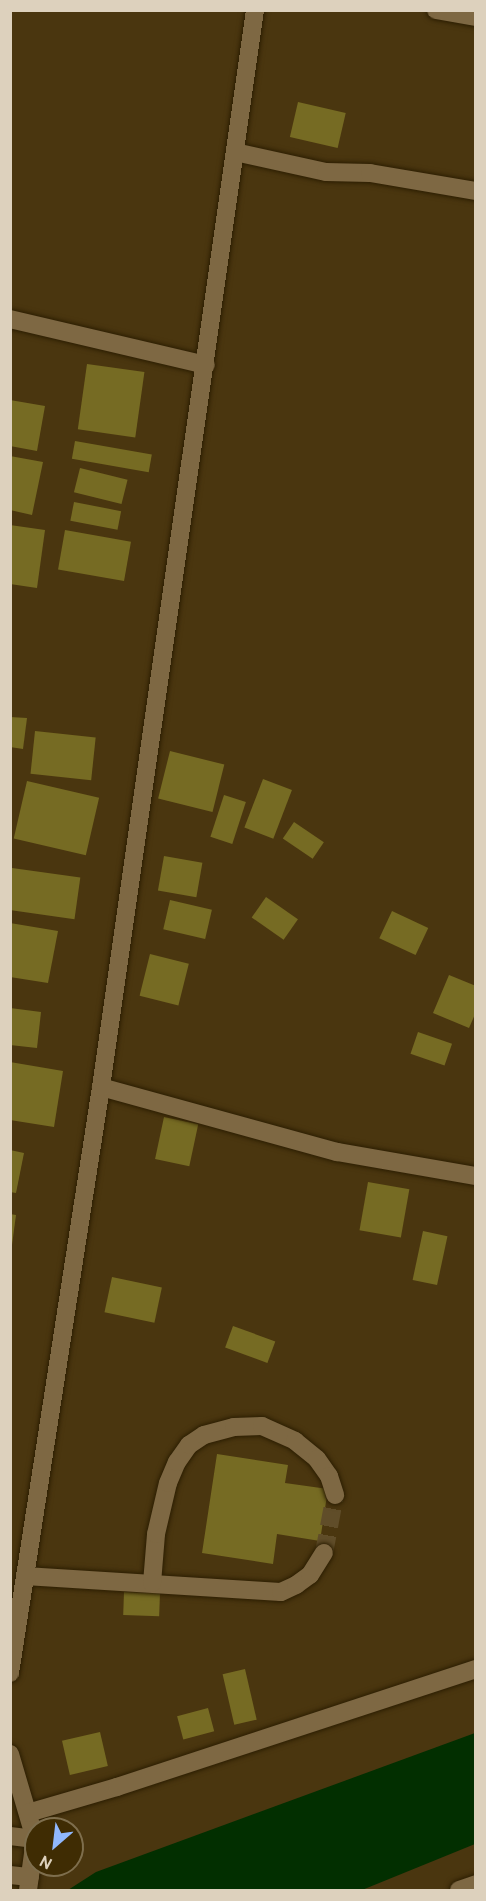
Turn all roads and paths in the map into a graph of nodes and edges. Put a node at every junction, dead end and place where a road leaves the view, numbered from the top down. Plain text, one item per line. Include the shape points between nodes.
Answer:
1 (255, 10) edge
2 (436, 10) edge
3 (476, 17) edge
4 (235, 152) junction
5 (476, 191) edge
6 (10, 319) edge
7 (206, 365) junction
8 (101, 1087) junction
9 (476, 1176) edge
10 (335, 1495) tunnel mouth
11 (324, 1554) tunnel mouth
12 (25, 1576) junction
13 (152, 1583) junction
14 (476, 1669) edge
15 (10, 1673) edge
16 (10, 1754) edge
17 (28, 1813) junction
18 (29, 1817) edge
19 (10, 1875) edge
20 (29, 1884) edge
21 (476, 1884) edge
22 (459, 1890) edge

1 - 4 street
2 - 3 street
4 - 5 street via 326,172 370,174
4 - 7 street
6 - 7 street
7 - 8 street
8 - 9 street via 337,1152
8 - 12 street
10 - 13 street via 329,1476 317,1459 295,1441 262,1426 234,1427 204,1435 189,1445 168,1483 156,1534
11 - 13 street via 310,1575 281,1592
12 - 13 street
12 - 15 street
14 - 17 street via 129,1784
16 - 17 street
17 - 18 street
19 - 20 street
21 - 22 street

